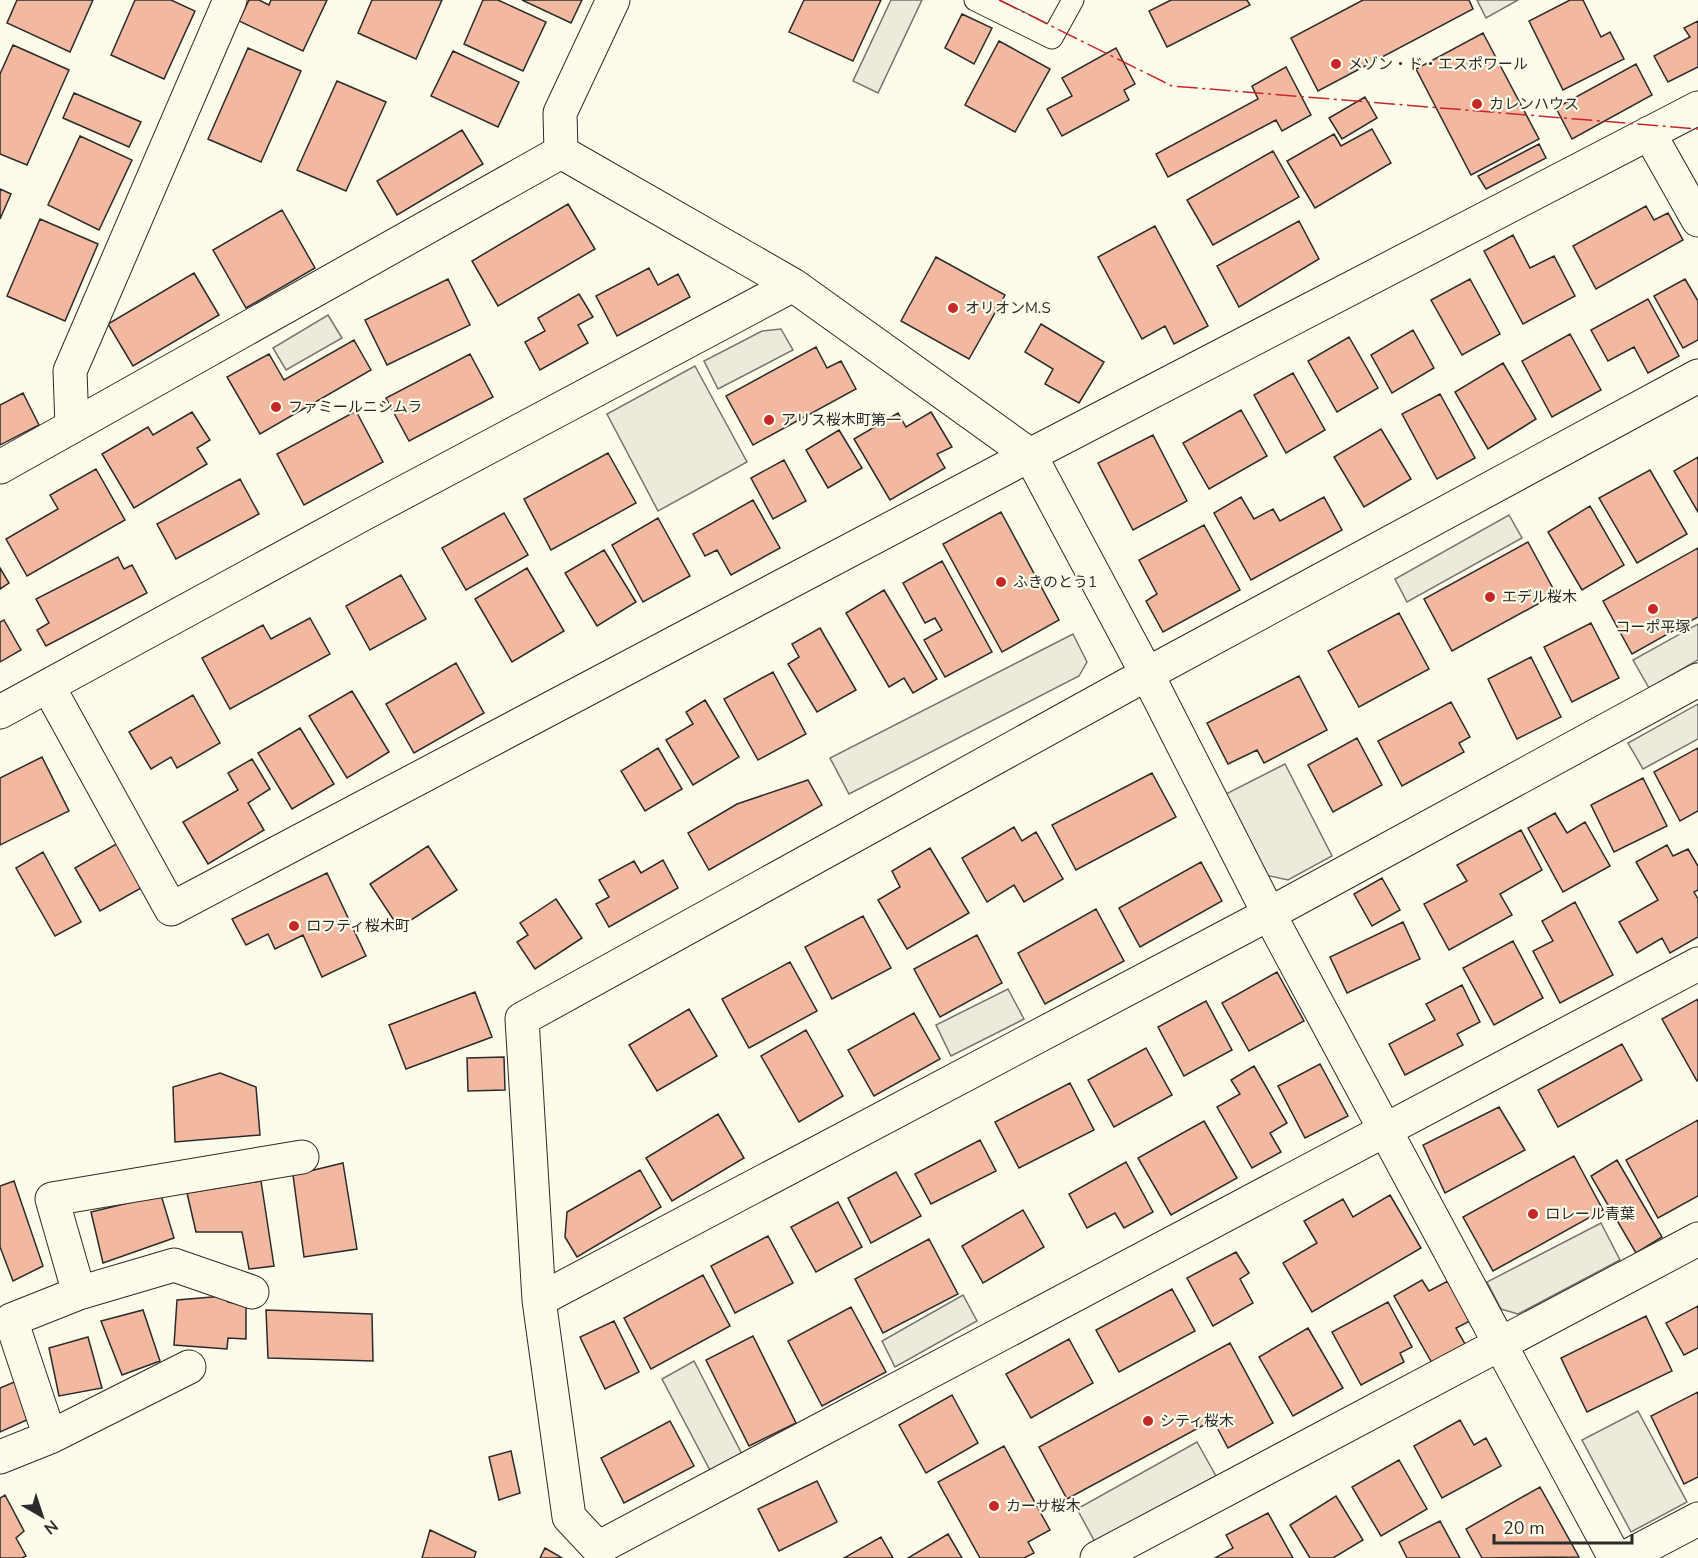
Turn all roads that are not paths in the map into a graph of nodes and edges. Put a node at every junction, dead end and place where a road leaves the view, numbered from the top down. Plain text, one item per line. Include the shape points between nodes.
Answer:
1 (230, 0) edge
2 (613, 0) edge
3 (975, 0) edge
4 (1073, 0) edge
5 (1698, 108) edge
6 (1649, 133) junction
7 (561, 152) junction
8 (1698, 220) edge
9 (793, 285) junction
10 (1698, 375) edge
11 (72, 426) junction
12 (1030, 455) junction
13 (0, 467) edge
14 (1147, 674) junction
15 (1698, 680) edge
16 (48, 687) junction
17 (0, 712) edge
18 (1269, 914) junction
19 (1698, 964) edge
20 (1387, 1130) junction
21 (302, 1157) dead end
22 (1698, 1239) edge
23 (252, 1292) dead end
24 (79, 1293) junction
25 (539, 1300) junction
26 (1500, 1346) junction
27 (189, 1367) dead end
28 (50, 1437) junction
29 (0, 1457) edge
30 (1698, 1519) edge
31 (608, 1553) edge
32 (1097, 1558) edge
33 (1615, 1558) edge
34 (1624, 1558) edge

1 - 11 street via 70,371
2 - 7 street via 560,113
3 - 4 lane via 1052,38
5 - 6 street
6 - 8 street
6 - 12 street
7 - 9 street
7 - 11 street
9 - 12 street
9 - 16 street
10 - 14 street
11 - 13 street
12 - 14 street
12 - 16 street via 171,909
14 - 18 street
14 - 25 street via 522,1019
15 - 18 street
16 - 17 street
18 - 20 street
18 - 25 street
19 - 20 street
20 - 26 street
20 - 31 street
21 - 24 street via 52,1198
22 - 26 street
23 - 24 street via 174,1264
24 - 28 street via 11,1320
25 - 31 street via 569,1517
26 - 32 street
26 - 33 street
27 - 28 street
28 - 29 street
30 - 34 street

